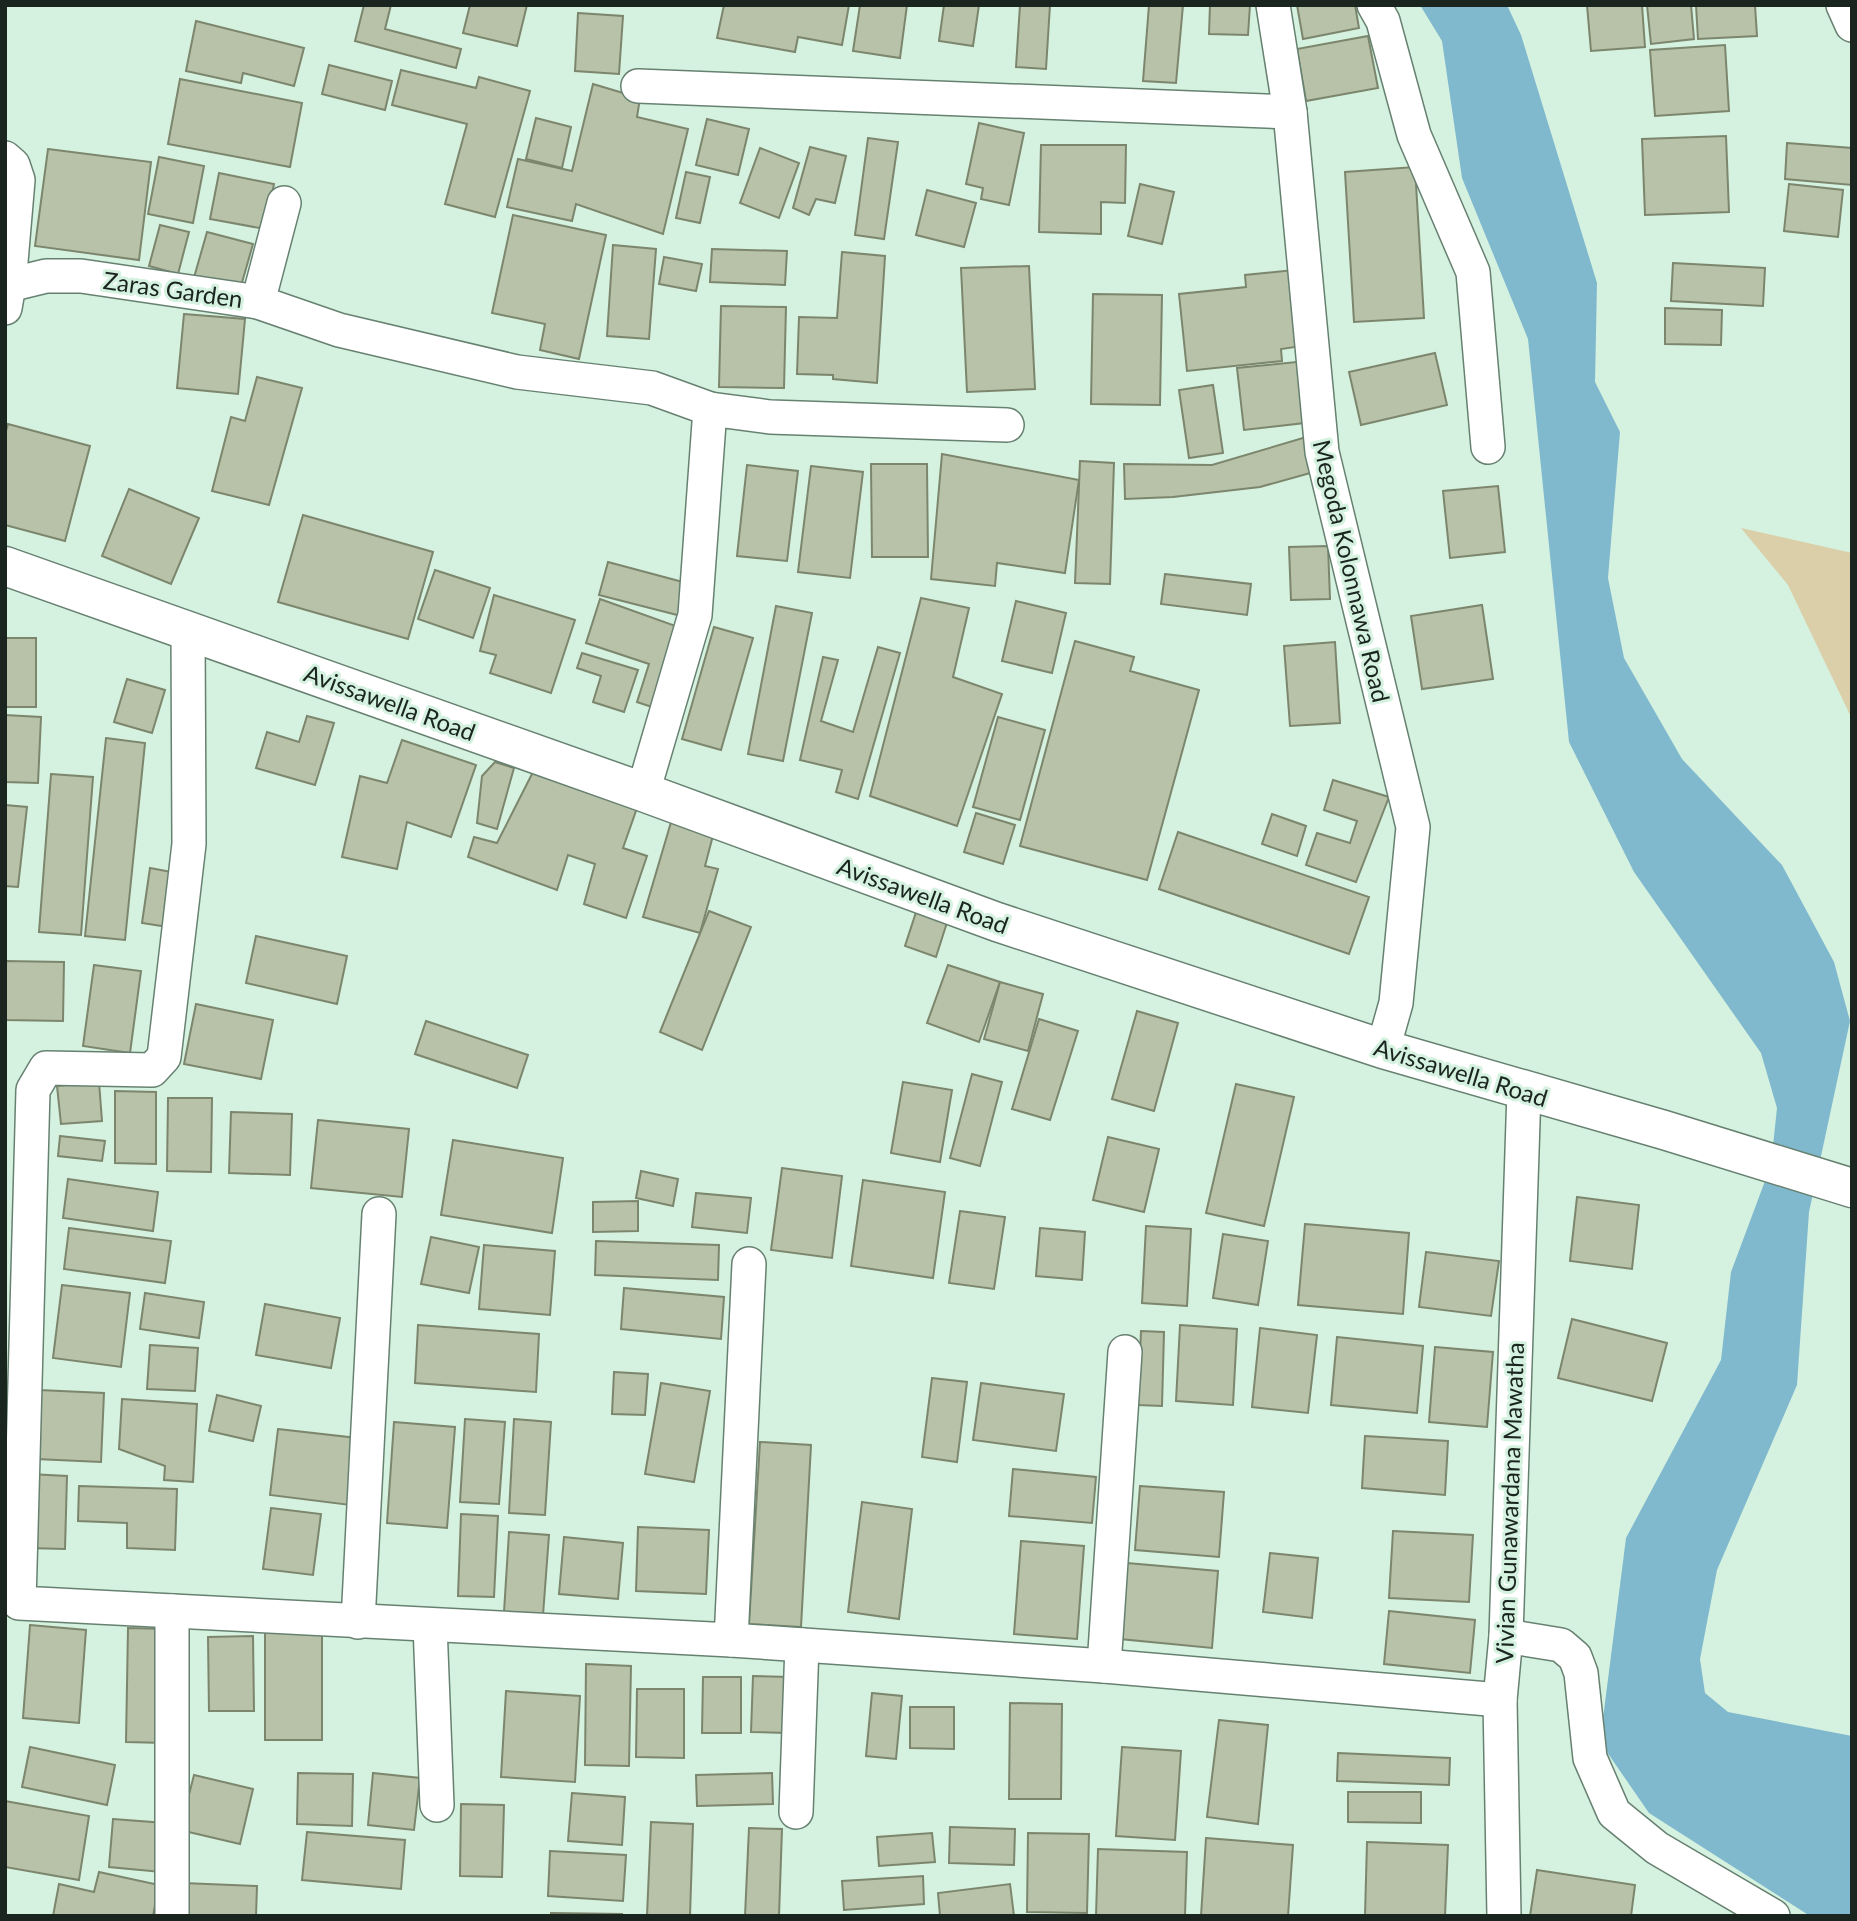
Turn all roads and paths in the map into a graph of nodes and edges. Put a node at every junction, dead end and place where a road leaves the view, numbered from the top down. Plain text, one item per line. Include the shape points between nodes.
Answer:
1 (1273, 5) edge
2 (1374, 5) edge
3 (1843, 5) edge
4 (1852, 25) edge
5 (638, 86) dead end
6 (1290, 111) junction
7 (5, 158) edge
8 (284, 203) dead end
9 (7, 297) edge
10 (258, 302) junction
11 (710, 409) junction
12 (1007, 425) dead end
13 (1488, 447) dead end
14 (5, 566) edge
15 (188, 629) junction
16 (643, 792) junction
17 (1383, 1049) junction
18 (1524, 1091) junction
19 (1852, 1188) edge
20 (379, 1214) dead end
21 (749, 1264) dead end
22 (1125, 1352) dead end
23 (12, 1603) edge
24 (172, 1611) junction
25 (358, 1622) junction
26 (430, 1625) junction
27 (1506, 1636) junction
28 (731, 1640) junction
29 (802, 1645) junction
30 (1104, 1666) junction
31 (1500, 1700) junction
32 (437, 1805) dead end
33 (796, 1812) dead end
34 (172, 1916) edge
35 (1504, 1916) edge
36 (1773, 1916) edge

1 - 6 street, Megoda Kolonnawa Road
2 - 13 street via 1383,21 1413,135 1473,272
3 - 4 street
5 - 6 street
6 - 17 street, Megoda Kolonnawa Road via 1322,452 1413,827 1396,1003
7 - 9 street via 18,180
8 - 10 street, Zaras Garden
9 - 10 street, Zaras Garden via 46,276 81,276
10 - 11 street via 377,339 517,372 652,388
11 - 12 street via 770,417
11 - 16 street via 695,615
14 - 15 main road, Avissawella Road
15 - 16 main road, Avissawella Road
15 - 23 street via 190,844 164,1057 152,1070 46,1068 33,1090
16 - 17 main road, Avissawella Road via 997,922
17 - 18 main road, Avissawella Road
18 - 19 main road, Avissawella Road
18 - 27 street, Vivian Gunawardana Mawatha
20 - 25 street
21 - 28 street
22 - 30 street
23 - 24 street
24 - 25 street
24 - 34 street
25 - 26 street
26 - 28 street
26 - 32 street
27 - 31 street, Vivian Gunawardana Mawatha
27 - 36 street via 1561,1645 1575,1657 1581,1673 1590,1758 1614,1813 1657,1848
28 - 29 street
29 - 30 street
29 - 33 street
30 - 31 street
31 - 35 street, Vivian Gunawardana Mawatha

